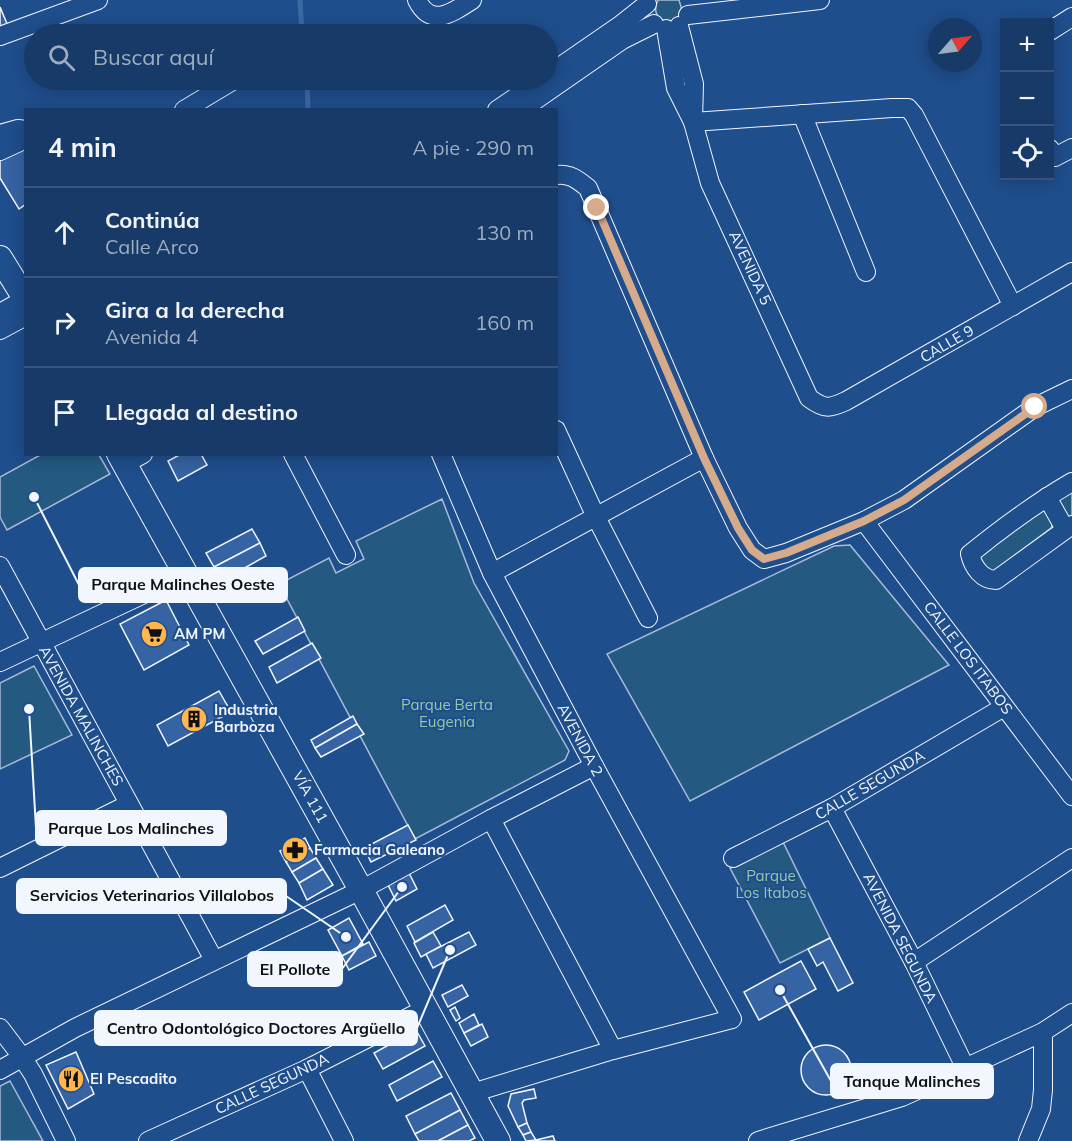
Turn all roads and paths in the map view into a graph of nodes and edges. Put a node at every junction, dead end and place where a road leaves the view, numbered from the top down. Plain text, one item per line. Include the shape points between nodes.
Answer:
1 (98, 0) edge
2 (417, 0) edge
3 (472, 0) edge
4 (820, 0) edge
5 (648, 2) edge
6 (1072, 17) edge
7 (675, 19) edge
8 (33, 24) edge
9 (24, 27) edge
10 (1054, 28) edge
11 (0, 36) edge
12 (558, 68) edge
13 (558, 84) edge
14 (217, 90) edge
15 (526, 90) edge
16 (550, 90) edge
17 (187, 108) edge
18 (500, 108) edge
19 (524, 108) edge
20 (802, 114) junction
21 (693, 122) junction
22 (24, 130) edge
23 (0, 134) edge
24 (24, 140) edge
25 (1072, 148) edge
26 (0, 151) edge
27 (1054, 152) edge
28 (566, 176) edge
29 (0, 258) edge
30 (866, 272) dead end
31 (1072, 272) edge
32 (22, 289) edge
33 (1013, 306) junction
34 (0, 313) edge
35 (24, 317) edge
36 (0, 330) edge
37 (1072, 389) edge
38 (820, 406) joint
39 (558, 434) edge
40 (294, 456) edge
41 (442, 456) edge
42 (129, 458) edge
43 (704, 458) junction
44 (1072, 482) edge
45 (1047, 497) junction
46 (596, 517) junction
47 (864, 521) junction
48 (1069, 527) edge
49 (346, 555) dead end
50 (0, 566) edge
51 (492, 573) junction
52 (186, 574) junction
53 (648, 618) dead end
54 (41, 642) junction
55 (0, 662) edge
56 (1004, 707) junction
57 (594, 766) junction
58 (1072, 796) edge
59 (129, 804) junction
60 (832, 808) junction
61 (491, 819) junction
62 (733, 858) dead end
63 (1072, 858) edge
64 (0, 868) edge
65 (361, 890) junction
66 (214, 960) junction
67 (914, 962) junction
68 (427, 1008) junction
69 (1072, 1013) edge
70 (0, 1028) edge
71 (1043, 1032) junction
72 (613, 1050) junction
73 (22, 1057) junction
74 (307, 1069) junction
75 (966, 1069) junction
76 (0, 1070) edge
77 (472, 1093) junction
78 (66, 1141) edge
79 (148, 1141) edge
80 (344, 1141) edge
81 (498, 1141) edge
82 (758, 1141) edge
83 (1029, 1141) edge

1 - 8 street
2 - 3 street via 422,10 435,17 452,13
4 - 7 street
5 - 7 street, AVENIDA 5 via 647,11
5 - 12 street
6 - 10 street
7 - 13 street via 622,40
7 - 21 street, AVENIDA 5 via 694,84
9 - 11 street
14 - 17 street
15 - 18 street
16 - 19 street
20 - 21 street
20 - 30 street
20 - 33 street via 908,108
21 - 38 street, AVENIDA 5 via 710,183 809,398
22 - 23 street
24 - 26 street
25 - 27 street
28 - 43 street via 588,188
29 - 32 main road
31 - 33 street, CALLE 9
32 - 34 street
33 - 38 street, CALLE 9 via 846,401 833,407
35 - 36 street
37 - 47 street via 1035,407 904,500
39 - 46 street
40 - 49 street
41 - 51 street, AVENIDA 2
42 - 52 main road, VÍA 111
43 - 46 street
43 - 47 street via 738,528 752,550 764,559
44 - 45 street
45 - 48 street
45 - 48 street via 970,554 981,575 996,580
46 - 51 street
46 - 53 street
47 - 56 street, CALLE LOS ITABOS
50 - 54 street, AVENIDA MALINCHES
51 - 57 street, AVENIDA 2
52 - 54 street
52 - 65 main road, VÍA 111
54 - 55 street
54 - 59 street, AVENIDA MALINCHES
56 - 58 street, CALLE LOS ITABOS
56 - 60 street, CALLE SEGUNDA
57 - 61 street
57 - 72 street, AVENIDA 2 via 732,1019
59 - 64 street
59 - 66 street, AVENIDA MALINCHES
60 - 62 street, CALLE SEGUNDA
60 - 67 street, AVENIDA SEGUNDA
61 - 65 street
61 - 72 street
63 - 67 street
65 - 66 street
65 - 68 main road, VÍA 111
66 - 73 street
67 - 75 street, AVENIDA SEGUNDA
68 - 74 street, CALLE SEGUNDA
68 - 77 main road, VÍA 111
69 - 71 street
70 - 73 street
71 - 75 street
71 - 83 street via 1041,1109
72 - 77 street
73 - 76 street
73 - 78 street
74 - 79 street, CALLE SEGUNDA
74 - 80 street
75 - 82 street via 902,1097
77 - 81 main road, VÍA 111

